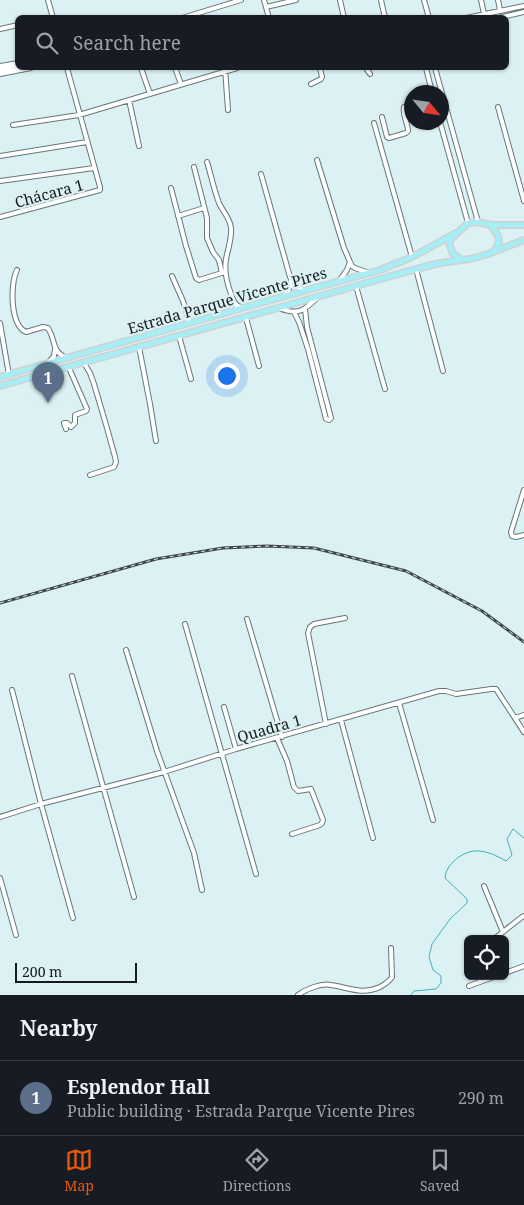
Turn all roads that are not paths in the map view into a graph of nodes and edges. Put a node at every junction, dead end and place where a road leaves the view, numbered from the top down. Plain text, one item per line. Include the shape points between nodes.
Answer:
1 (48, 0) edge
2 (218, 0) edge
3 (241, 0) edge
4 (264, 0) edge
5 (296, 0) edge
6 (340, 0) edge
7 (381, 0) edge
8 (424, 0) edge
9 (481, 0) edge
10 (498, 0) edge
11 (220, 6) junction
12 (524, 6) edge
13 (266, 7) junction
14 (500, 10) junction
15 (524, 12) edge
16 (52, 15) edge
17 (192, 15) edge
18 (268, 15) edge
19 (343, 15) edge
20 (384, 15) edge
21 (428, 15) edge
22 (485, 15) edge
23 (488, 15) edge
24 (509, 15) edge
25 (15, 26) edge
26 (0, 29) edge
27 (15, 64) edge
28 (0, 66) edge
29 (15, 68) edge
30 (16, 70) edge
31 (67, 70) edge
32 (142, 70) edge
33 (176, 70) edge
34 (223, 70) edge
35 (226, 70) edge
36 (320, 70) edge
37 (367, 70) edge
38 (426, 70) edge
39 (436, 70) edge
40 (0, 72) edge
41 (370, 74) dead end
42 (181, 84) junction
43 (311, 84) dead end
44 (430, 85) edge
45 (150, 94) junction
46 (129, 100) junction
47 (498, 108) dead end
48 (228, 110) dead end
49 (80, 115) junction
50 (382, 117) dead end
51 (374, 124) dead end
52 (13, 125) dead end
53 (408, 130) edge
54 (442, 130) edge
55 (87, 142) junction
56 (139, 146) dead end
57 (0, 156) edge
58 (317, 160) dead end
59 (207, 162) dead end
60 (194, 167) dead end
61 (94, 168) junction
62 (261, 174) dead end
63 (0, 181) edge
64 (171, 188) dead end
65 (524, 201) edge
66 (204, 208) junction
67 (178, 216) junction
68 (0, 217) edge
69 (478, 222) junction
70 (468, 223) junction
71 (490, 225) junction
72 (524, 225) edge
73 (456, 233) junction
74 (524, 240) edge
75 (493, 253) junction
76 (412, 257) junction
77 (462, 260) junction
78 (350, 262) junction
79 (17, 270) dead end
80 (416, 270) junction
81 (224, 272) junction
82 (369, 273) junction
83 (172, 276) dead end
84 (290, 277) junction
85 (339, 281) junction
86 (356, 286) junction
87 (304, 291) junction
88 (284, 296) junction
89 (318, 297) junction
90 (234, 300) junction
91 (242, 308) junction
92 (279, 308) junction
93 (305, 309) junction
94 (294, 312) junction
95 (229, 313) junction
96 (246, 318) junction
97 (0, 323) edge
98 (190, 323) junction
99 (181, 326) junction
100 (307, 327) junction
101 (171, 329) junction
102 (302, 329) junction
103 (179, 336) junction
104 (139, 347) junction
105 (310, 348) junction
106 (55, 349) junction
107 (67, 358) junction
108 (48, 363) junction
109 (84, 363) junction
110 (259, 366) dead end
111 (69, 368) junction
112 (443, 371) dead end
113 (9, 375) junction
114 (0, 377) edge
115 (318, 378) junction
116 (191, 379) dead end
117 (0, 386) edge
118 (385, 389) dead end
119 (66, 429) dead end
120 (156, 441) dead end
121 (90, 475) dead end
122 (524, 490) edge
123 (524, 536) edge
124 (345, 618) dead end
125 (247, 620) dead end
126 (185, 624) dead end
127 (126, 650) dead end
128 (72, 676) dead end
129 (12, 690) dead end
130 (399, 703) junction
131 (224, 707) dead end
132 (524, 715) edge
133 (515, 718) junction
134 (341, 720) junction
135 (326, 724) junction
136 (524, 732) edge
137 (279, 737) junction
138 (236, 749) junction
139 (222, 754) junction
140 (164, 772) junction
141 (103, 788) junction
142 (41, 804) junction
143 (0, 818) edge
144 (433, 820) dead end
145 (292, 834) dead end
146 (373, 838) dead end
147 (256, 874) dead end
148 (0, 878) edge
149 (484, 886) dead end
150 (202, 890) dead end
151 (134, 897) dead end
152 (524, 916) edge
153 (73, 918) dead end
154 (503, 932) junction
155 (16, 935) dead end
156 (499, 935) edge
157 (391, 948) dead end
158 (524, 966) edge
159 (509, 972) edge
160 (485, 980) edge
161 (469, 986) dead end
162 (298, 995) edge

1 - 16 street
2 - 11 street
3 - 11 street
4 - 13 street
5 - 13 street
6 - 19 street
7 - 20 street
8 - 21 street
9 - 22 street
10 - 14 street
11 - 17 street
12 - 14 street
13 - 18 street
14 - 23 street
15 - 24 street
25 - 26 street
27 - 28 street
29 - 40 street
30 - 40 street
31 - 49 street
32 - 45 street
33 - 42 street
34 - 42 street
35 - 48 street
36 - 43 street via 321,79
37 - 41 street
38 - 44 street
39 - 69 street
42 - 45 street
45 - 46 street
46 - 49 street
46 - 56 street
47 - 65 street
49 - 52 street
49 - 55 street
50 - 53 street via 389,138 406,134
51 - 76 street
54 - 70 street
55 - 57 street
55 - 61 street
58 - 78 street
59 - 81 street via 219,203 231,227
60 - 66 street
61 - 63 street
61 - 68 street, Chácara 1 via 100,190
62 - 84 street
64 - 67 street
66 - 67 street
66 - 81 street via 207,238
67 - 81 street via 196,278 199,280
69 - 70 main road
69 - 71 main road
70 - 73 main road
71 - 72 main road
71 - 75 main road via 499,242
73 - 76 main road, Estrada Parque Vicente Pires
73 - 77 main road via 450,249
74 - 75 main road
75 - 77 main road
76 - 82 main road, Estrada Parque Vicente Pires
77 - 80 main road, Estrada Parque Vicente Pires
78 - 82 street
78 - 85 street
79 - 106 street via 13,296 19,328 26,332 48,328
80 - 86 main road, Estrada Parque Vicente Pires
80 - 112 street
81 - 90 street
82 - 85 main road, Estrada Parque Vicente Pires
83 - 98 street
84 - 87 street via 294,285
84 - 88 street via 290,287
85 - 87 main road, Estrada Parque Vicente Pires
86 - 89 main road, Estrada Parque Vicente Pires
86 - 118 street
87 - 88 main road, Estrada Parque Vicente Pires
88 - 91 main road, Estrada Parque Vicente Pires
89 - 92 main road, Estrada Parque Vicente Pires
89 - 93 street
90 - 91 street
90 - 95 street
91 - 95 main road, Estrada Parque Vicente Pires
92 - 94 street
92 - 96 main road, Estrada Parque Vicente Pires
93 - 94 street
93 - 100 street
94 - 102 street
95 - 98 main road, Estrada Parque Vicente Pires
96 - 103 main road, Estrada Parque Vicente Pires
96 - 110 street
97 - 113 street
98 - 99 main road, Estrada Parque Vicente Pires
99 - 101 main road, Estrada Parque Vicente Pires
99 - 103 main road
100 - 102 street
100 - 105 street
101 - 103 main road
101 - 107 main road, Estrada Parque Vicente Pires
102 - 105 street
103 - 104 main road, Estrada Parque Vicente Pires
103 - 116 street
104 - 109 main road, Estrada Parque Vicente Pires
104 - 120 street
105 - 115 street
106 - 107 street
106 - 108 street
107 - 108 main road, Estrada Parque Vicente Pires
108 - 113 main road, Estrada Parque Vicente Pires
109 - 111 main road, Estrada Parque Vicente Pires
109 - 121 street via 94,384 116,462 111,468
111 - 117 main road, Estrada Parque Vicente Pires
111 - 119 street via 87,409 74,415 75,423 71,427 64,423
113 - 114 main road, Estrada Parque Vicente Pires
115 - 115 street via 326,419 329,420 331,418
122 - 123 street via 511,532 514,536
124 - 135 street via 314,624 308,633
125 - 137 street
126 - 139 street
127 - 140 street
128 - 141 street
129 - 142 street
130 - 133 street, Quadra 1 via 439,691 456,694 494,688
130 - 134 street, Quadra 1
130 - 144 street
131 - 138 street
132 - 133 street
133 - 136 street, Quadra 1
134 - 135 street, Quadra 1
134 - 146 street
135 - 137 street, Quadra 1
137 - 138 street, Quadra 1
137 - 145 street via 294,787 298,790 311,789 322,820 320,825
138 - 139 street, Quadra 1
139 - 140 street, Quadra 1
139 - 147 street
140 - 141 street, Quadra 1
140 - 150 street via 194,853
141 - 142 street, Quadra 1
141 - 151 street
142 - 143 street, Quadra 1
142 - 153 street
148 - 155 street
149 - 154 street
152 - 154 street
154 - 156 street
157 - 162 street via 392,977 374,990 365,992 328,985
158 - 159 street
160 - 161 street

